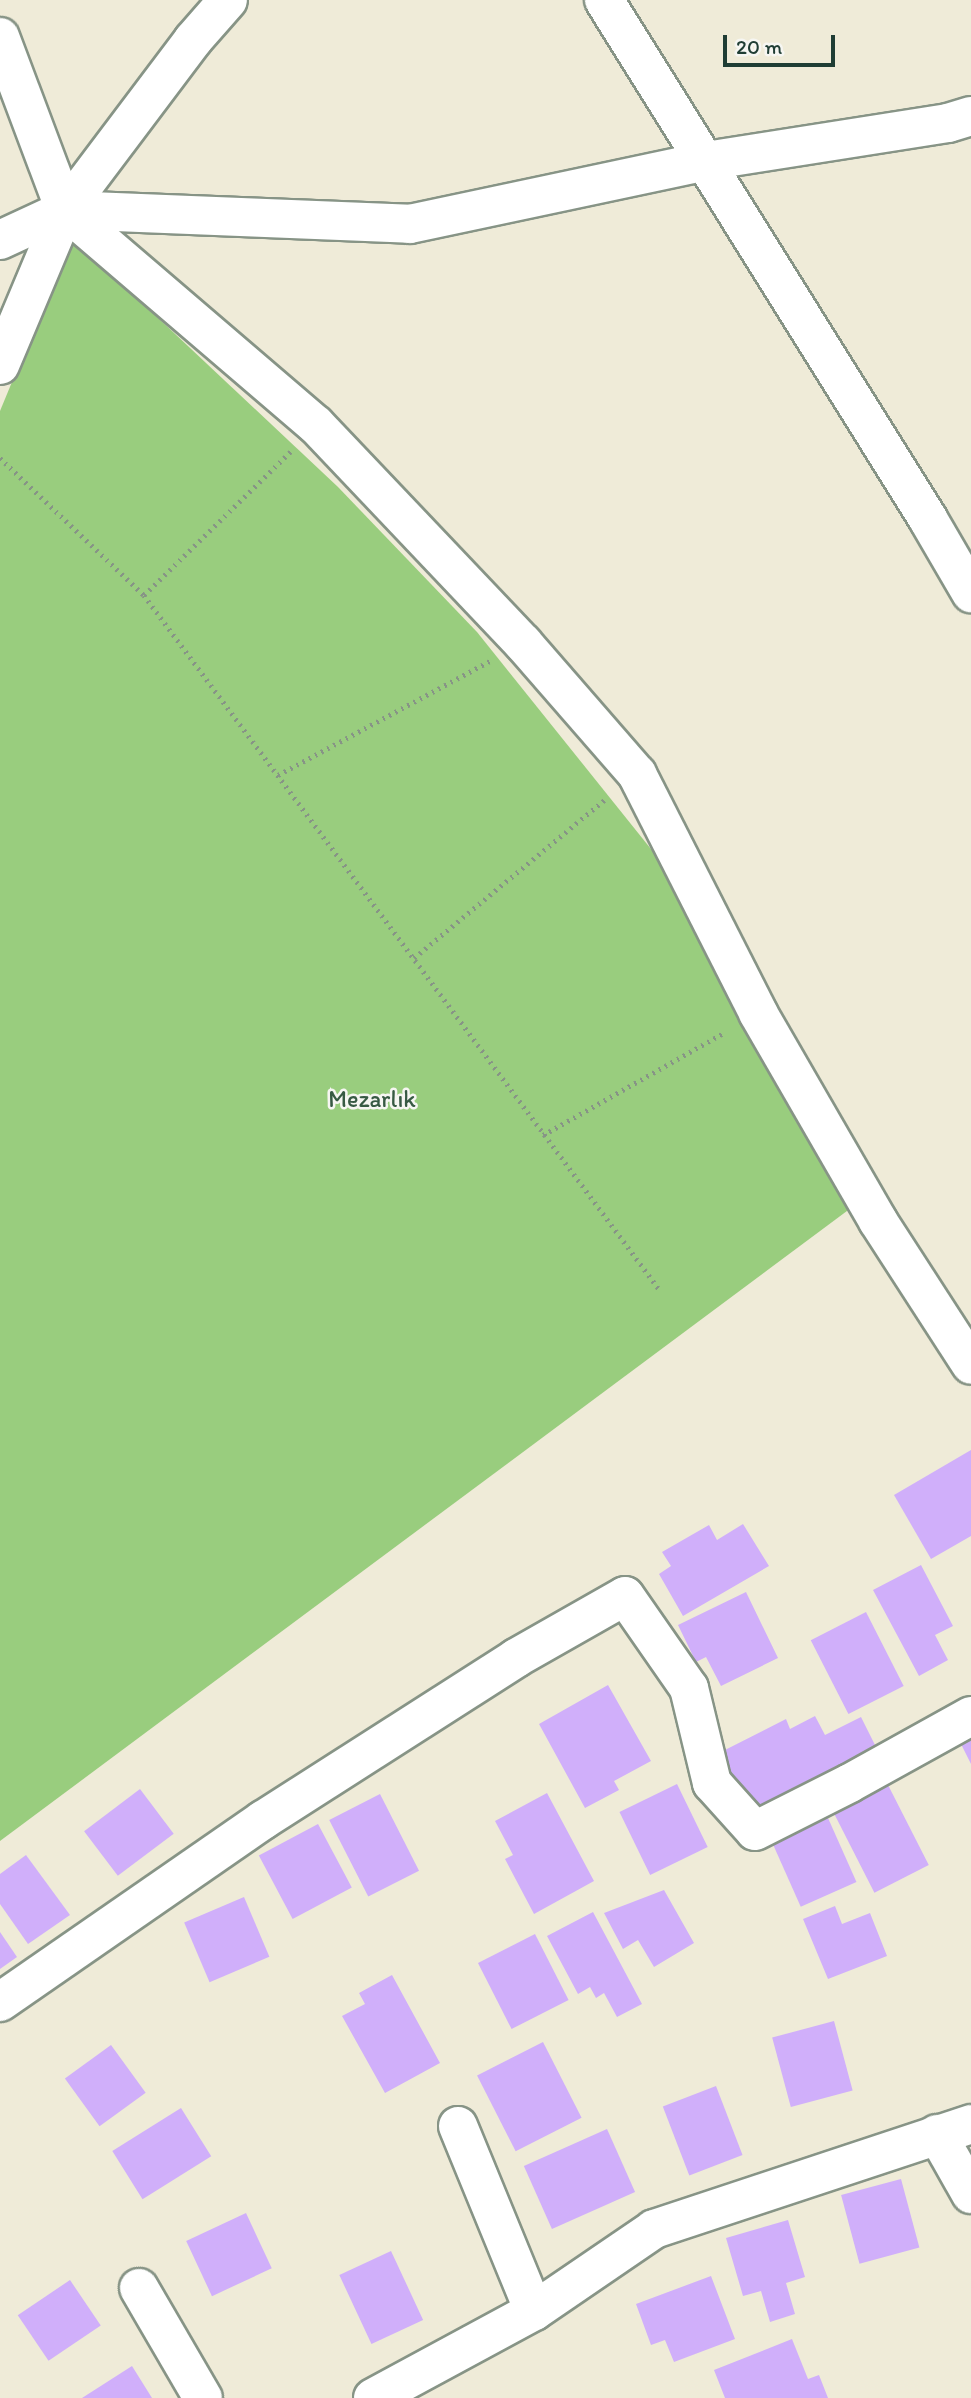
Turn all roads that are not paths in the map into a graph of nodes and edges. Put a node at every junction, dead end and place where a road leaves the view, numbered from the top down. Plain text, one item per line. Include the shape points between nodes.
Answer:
1 (228, 0) edge
2 (604, 0) edge
3 (0, 37) edge
4 (971, 116) edge
5 (706, 161) junction
6 (65, 210) junction
7 (0, 240) edge
8 (0, 365) edge
9 (971, 593) edge
10 (971, 1365) edge
11 (971, 1716) edge
12 (0, 2002) edge
13 (458, 2126) dead end
14 (954, 2129) edge
15 (971, 2194) edge
16 (139, 2288) dead end
17 (534, 2311) junction
18 (203, 2398) edge
19 (373, 2398) edge

1 - 6 street
2 - 5 street
3 - 6 street
4 - 5 street
5 - 6 street via 410,223
5 - 9 street
6 - 7 street
6 - 8 street
6 - 10 street via 316,425 523,643 637,774 758,1013 878,1221
11 - 12 street via 755,1831 712,1783 689,1688 625,1596 516,1658 263,1820
13 - 17 street
14 - 15 street
14 - 17 street via 654,2229
16 - 18 street
17 - 19 street

